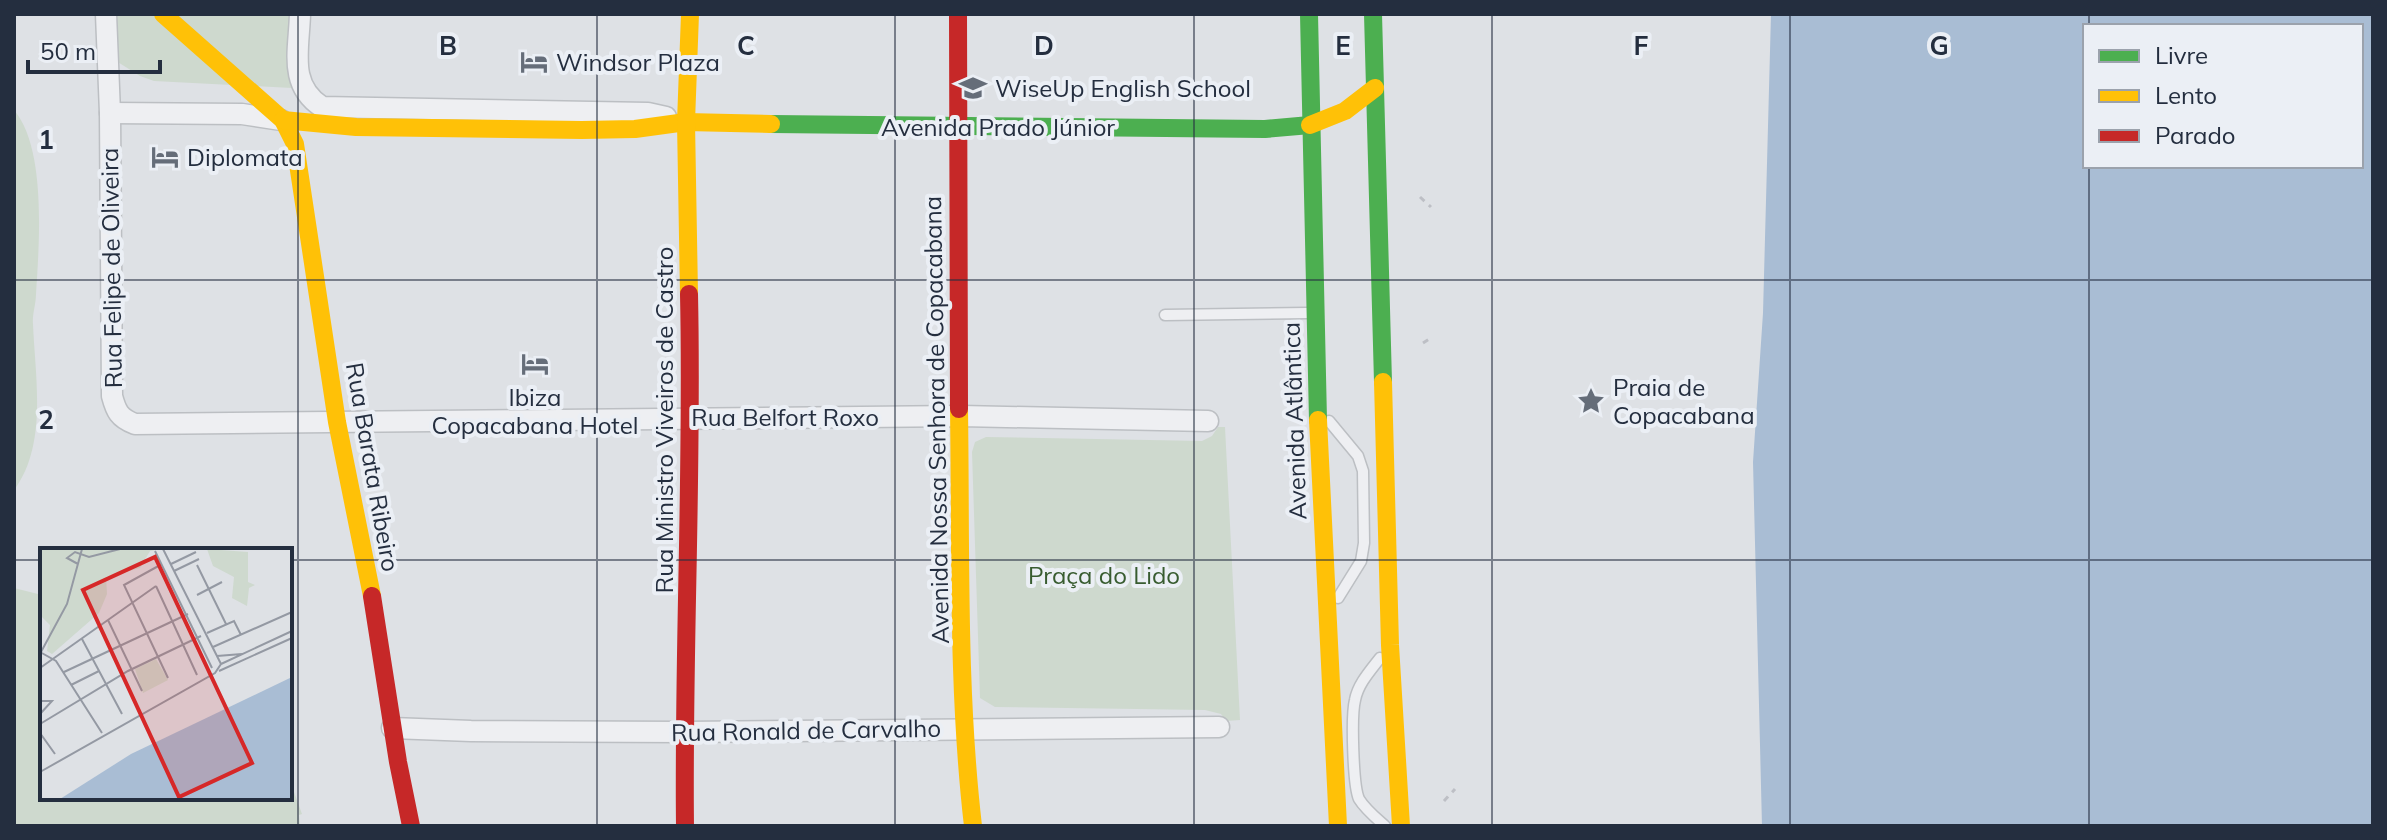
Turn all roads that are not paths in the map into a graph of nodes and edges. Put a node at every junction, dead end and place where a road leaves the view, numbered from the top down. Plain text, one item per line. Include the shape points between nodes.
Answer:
1 (106, 14) edge
2 (163, 14) edge
3 (300, 14) edge
4 (690, 14) edge
5 (958, 14) edge
6 (1309, 14) edge
7 (1373, 14) edge
8 (1375, 88) junction
9 (110, 113) junction
10 (283, 120) junction
11 (686, 122) junction
12 (1310, 125) junction
13 (958, 127) junction
14 (1315, 312) junction
15 (1165, 315) dead end
16 (1317, 407) junction
17 (961, 416) junction
18 (692, 418) junction
19 (124, 419) joint
20 (1208, 421) dead end
21 (337, 422) junction
22 (1326, 613) junction
23 (1390, 645) junction
24 (1219, 727) dead end
25 (392, 728) junction
26 (964, 728) junction
27 (684, 732) junction
28 (411, 826) edge
29 (685, 826) edge
30 (973, 826) edge
31 (1338, 826) edge
32 (1385, 826) edge
33 (1401, 826) edge

1 - 9 street, Rua Felipe de Oliveira
2 - 10 main road
3 - 11 street, Avenida Prado Júnior via 298,78 312,101 331,109 648,113
4 - 11 main road, Rua Ministro Viveiros de Castro
5 - 13 main road, Avenida Nossa Senhora de Copacabana
6 - 12 main road, Avenida Atlântica
7 - 8 main road
8 - 12 main road, Avenida Prado Júnior via 1335,119
8 - 23 main road
9 - 10 street via 242,114
9 - 19 street, Rua Felipe de Oliveira via 112,396
10 - 11 main road, Avenida Prado Júnior via 317,126 647,129
10 - 21 main road, Rua Barata Ribeiro via 295,144
11 - 13 main road, Avenida Prado Júnior
11 - 18 main road, Rua Ministro Viveiros de Castro
12 - 13 main road, Avenida Prado Júnior
12 - 14 main road, Avenida Atlântica
13 - 17 main road, Avenida Nossa Senhora de Copacabana
14 - 15 lane
14 - 16 main road, Avenida Atlântica
16 - 22 main road, Avenida Atlântica
16 - 22 lane via 1350,444 1363,471 1361,561
17 - 18 street, Rua Belfort Roxo
17 - 20 street, Rua Belfort Roxo
17 - 26 main road, Avenida Nossa Senhora de Copacabana
18 - 21 street, Rua Belfort Roxo
18 - 27 main road, Rua Ministro Viveiros de Castro
19 - 21 street, Rua Belfort Roxo via 151,425
21 - 25 main road, Rua Barata Ribeiro via 370,582
22 - 31 main road, Avenida Atlântica
23 - 32 lane via 1362,684 1353,715 1356,789 1365,807
23 - 33 main road
24 - 26 street, Rua Ronald de Carvalho
25 - 27 street, Rua Ronald de Carvalho
25 - 28 main road, Rua Barata Ribeiro
26 - 27 street, Rua Ronald de Carvalho
26 - 30 main road, Avenida Nossa Senhora de Copacabana
27 - 29 main road, Rua Ministro Viveiros de Castro

